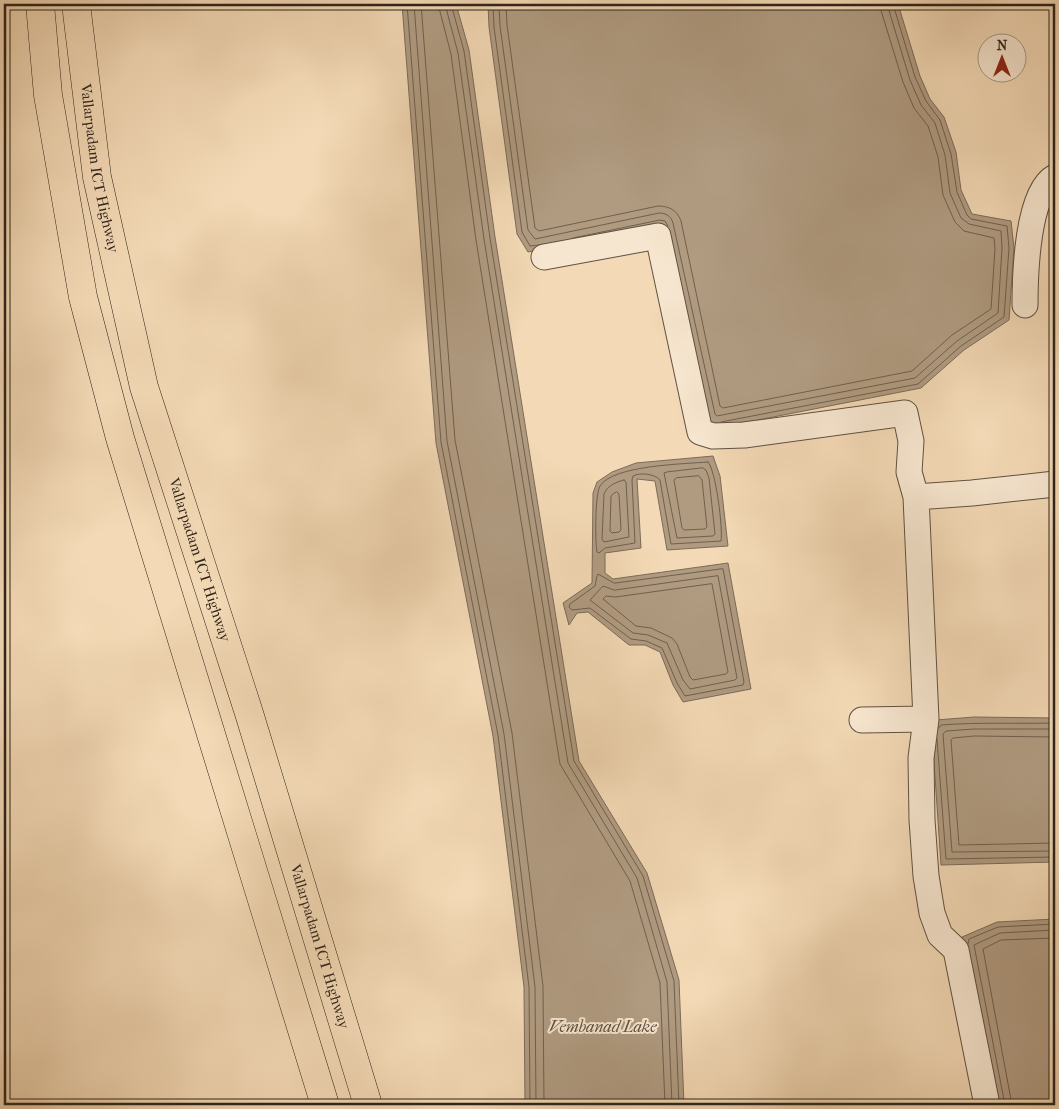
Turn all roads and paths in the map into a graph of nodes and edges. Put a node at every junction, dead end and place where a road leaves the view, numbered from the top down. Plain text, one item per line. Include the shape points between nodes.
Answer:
1 (40, 4) edge
2 (76, 4) edge
3 (1055, 177) edge
4 (544, 257) dead end
5 (1025, 306) dead end
6 (1055, 484) edge
7 (916, 497) junction
8 (249, 713) junction
9 (926, 719) junction
10 (862, 720) dead end
11 (209, 725) junction
12 (325, 1105) edge
13 (368, 1105) edge
14 (987, 1105) edge

1 - 11 highway via 48,95 83,297 120,438
2 - 8 highway, Vallarpadam ICT Highway via 97,177 144,387
3 - 5 street via 1048,181 1035,208 1028,246
4 - 7 street via 658,236 700,432 713,436 744,435 905,413 911,441 909,472
6 - 7 street
7 - 9 street
8 - 11 highway
8 - 13 highway, Vallarpadam ICT Highway
9 - 10 street
9 - 14 street via 921,758 926,876 932,913 940,935 956,950
11 - 12 highway

